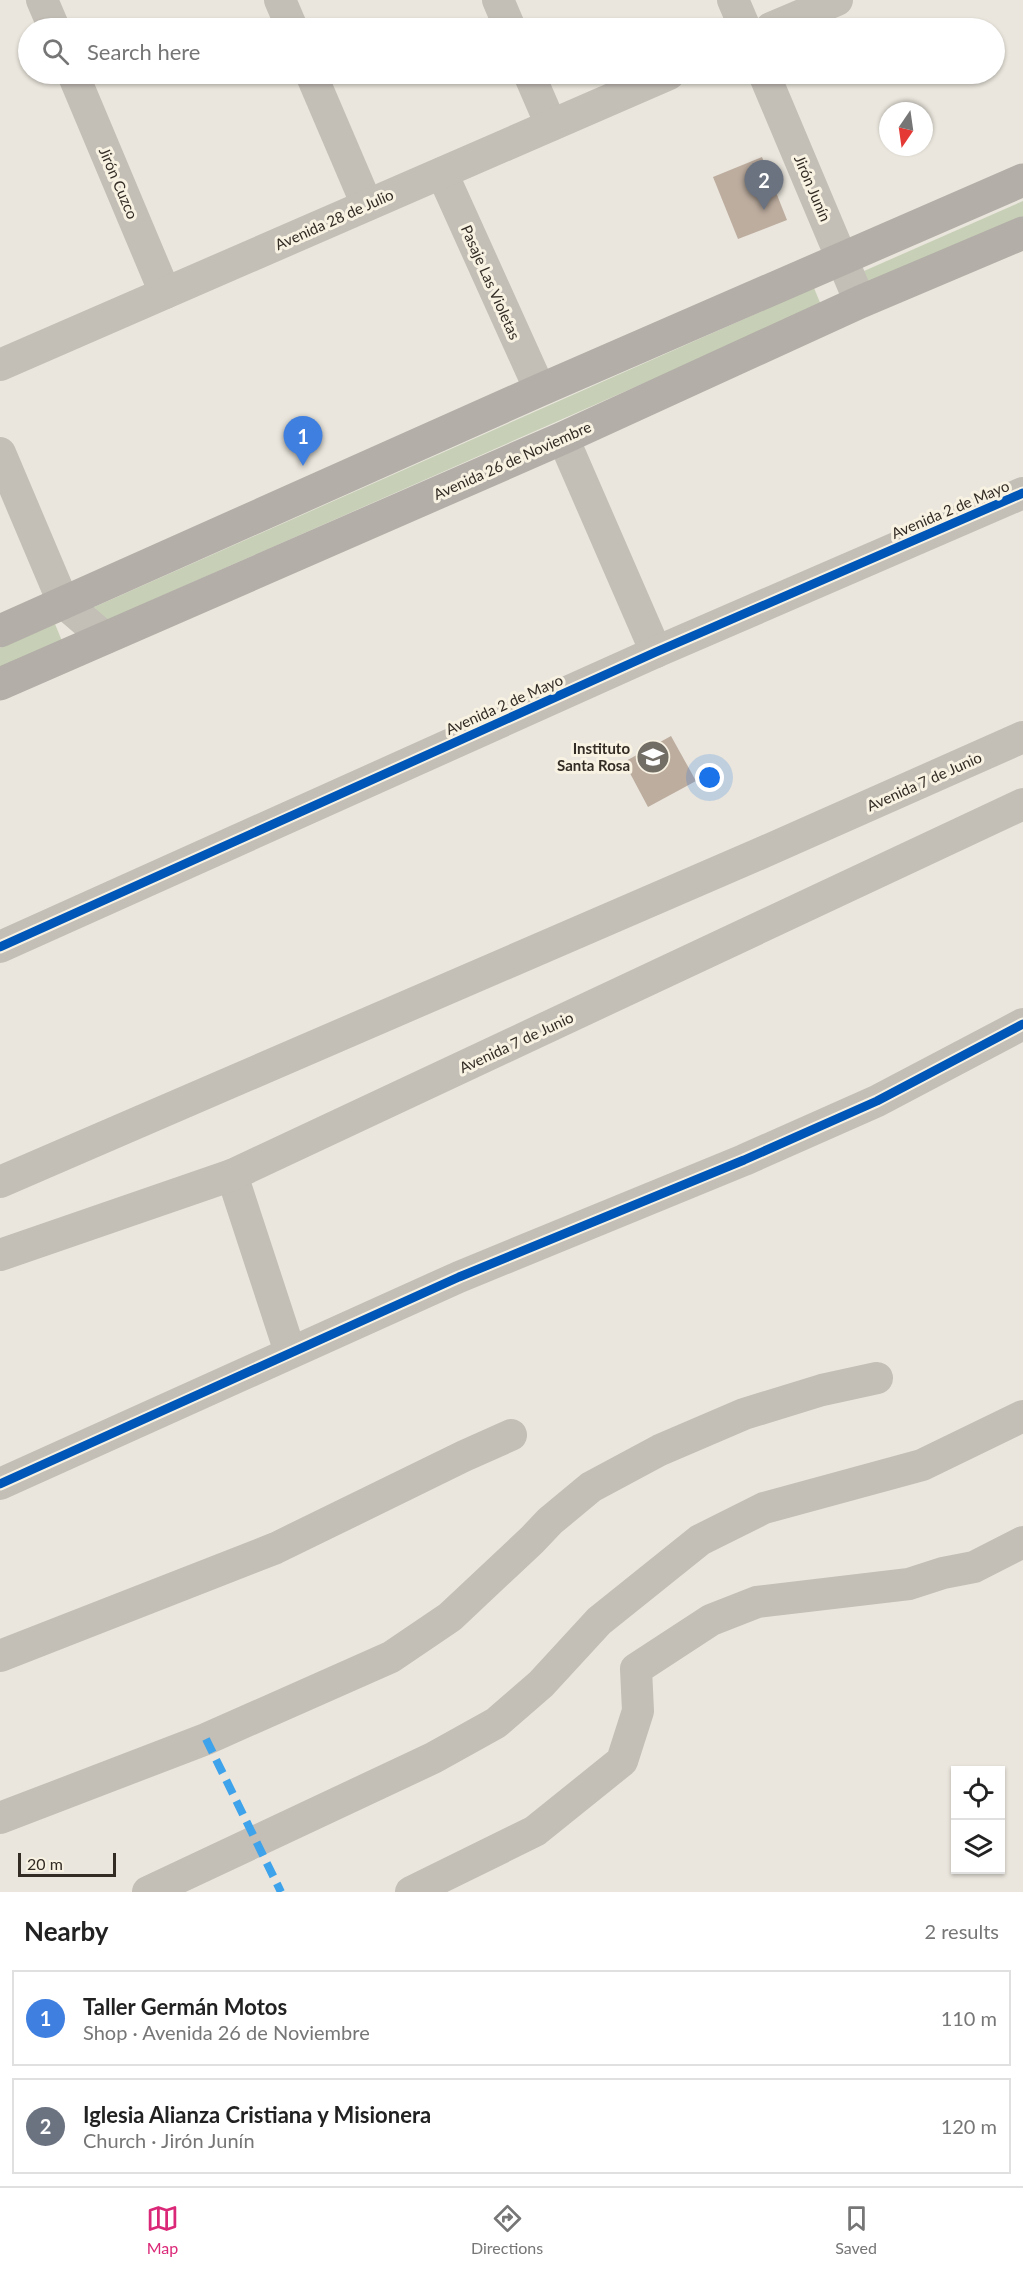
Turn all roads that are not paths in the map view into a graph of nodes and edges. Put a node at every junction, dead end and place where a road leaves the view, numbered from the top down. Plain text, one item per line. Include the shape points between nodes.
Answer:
1 (42, 0) edge
2 (280, 0) edge
3 (498, 0) edge
4 (732, 0) edge
5 (837, 0) edge
6 (50, 18) edge
7 (288, 18) edge
8 (506, 18) edge
9 (740, 18) edge
10 (795, 18) edge
11 (77, 84) edge
12 (315, 84) edge
13 (533, 84) edge
14 (646, 84) edge
15 (768, 84) edge
16 (551, 125) junction
17 (442, 173) junction
18 (1023, 180) edge
19 (367, 205) junction
20 (1023, 233) edge
21 (843, 258) junction
22 (165, 293) junction
23 (860, 302) junction
24 (0, 365) edge
25 (540, 390) junction
26 (563, 438) junction
27 (0, 453) edge
28 (1023, 493) edge
29 (63, 602) junction
30 (0, 630) edge
31 (105, 638) junction
32 (656, 652) junction
33 (0, 684) edge
34 (1023, 737) edge
35 (1023, 804) edge
36 (0, 947) edge
37 (1023, 1024) edge
38 (232, 1175) junction
39 (0, 1182) edge
40 (0, 1255) edge
41 (290, 1352) junction
42 (877, 1378) dead end
43 (1023, 1416) edge
44 (511, 1435) dead end
45 (0, 1484) edge
46 (1023, 1542) edge
47 (0, 1656) edge
48 (0, 1818) edge
49 (148, 1892) edge
50 (411, 1892) edge

1 - 6 street
2 - 7 street
3 - 8 street
4 - 9 street
5 - 10 street
11 - 22 street, Jirón Cuzco
12 - 19 street
13 - 16 street
14 - 16 street, Avenida 28 de Julio
15 - 21 street, Jirón Junín
16 - 17 street, Avenida 28 de Julio
17 - 19 street, Avenida 28 de Julio
17 - 25 street, Pasaje Las Violetas
18 - 21 main road
19 - 22 street, Avenida 28 de Julio
20 - 23 main road, Avenida 26 de Noviembre
21 - 23 street, Jirón Junín
21 - 25 main road
22 - 24 street, Avenida 28 de Julio
23 - 26 main road, Avenida 26 de Noviembre
25 - 29 main road
26 - 31 main road, Avenida 26 de Noviembre
26 - 32 street
27 - 29 street
28 - 32 street, Avenida 2 de Mayo
29 - 30 main road
29 - 31 street
31 - 33 main road, Avenida 26 de Noviembre
32 - 36 street, Avenida 2 de Mayo
34 - 39 street, Avenida 7 de Junio
35 - 38 street, Avenida 7 de Junio
37 - 41 street via 867,1106
38 - 40 street, Avenida 7 de Junio
38 - 41 street
41 - 45 street
42 - 48 street via 744,1414 660,1450 591,1487 450,1617 391,1657 206,1739
43 - 49 street via 922,1465 764,1508 700,1540 599,1621 541,1684 496,1723 433,1758
44 - 47 street via 276,1548
46 - 50 street via 974,1567 909,1584 757,1602 711,1620 636,1669 638,1711 622,1761 534,1831

